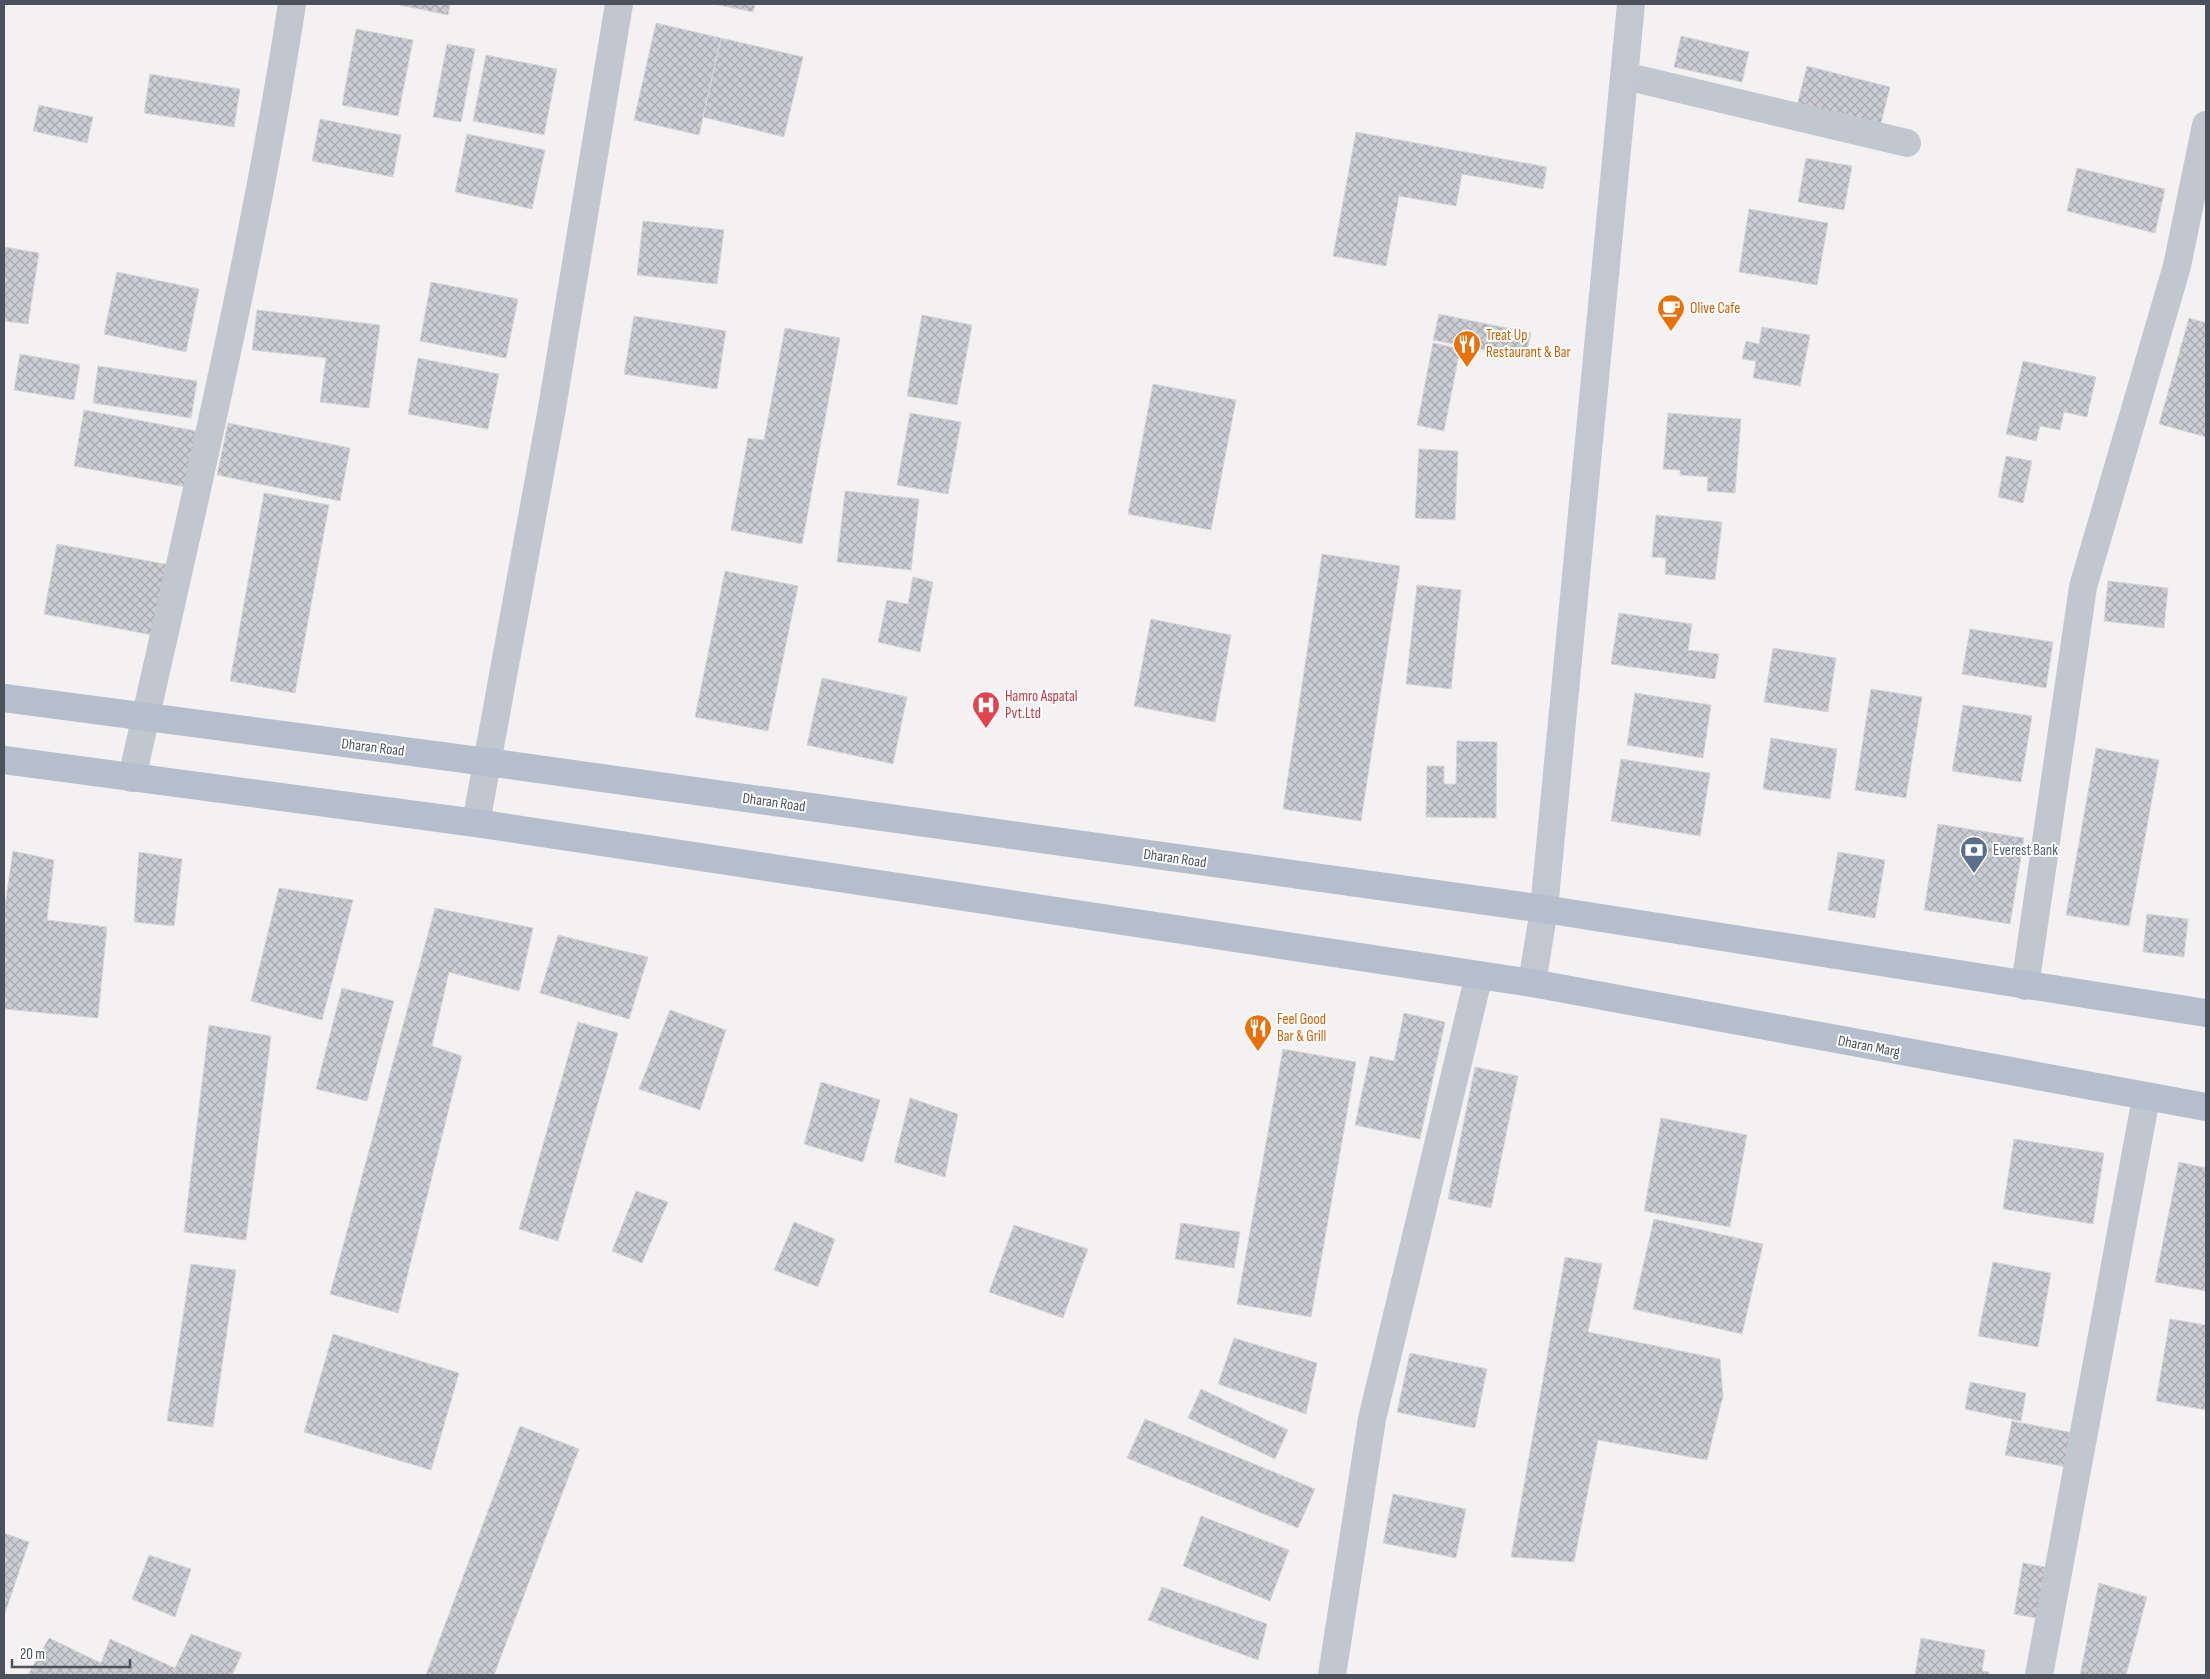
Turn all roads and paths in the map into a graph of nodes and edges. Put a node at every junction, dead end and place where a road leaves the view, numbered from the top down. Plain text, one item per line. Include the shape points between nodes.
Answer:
1 (292, 4) edge
2 (619, 4) edge
3 (1631, 4) edge
4 (1625, 76) junction
5 (2206, 125) edge
6 (1908, 143) dead end
7 (4, 698) edge
8 (145, 718) junction
9 (4, 760) edge
10 (487, 762) junction
11 (132, 778) junction
12 (476, 823) junction
13 (1544, 909) junction
14 (1480, 975) junction
15 (1532, 983) junction
16 (2025, 986) junction
17 (2206, 1013) edge
18 (2146, 1098) junction
19 (2206, 1107) edge
20 (1332, 1675) edge
21 (2039, 1675) edge

1 - 8 street via 271,137
2 - 10 street via 552,408
3 - 4 main road
4 - 6 street
4 - 13 main road
5 - 16 street via 2177,266 2083,587
7 - 8 main road, Dharan Road
8 - 10 main road, Dharan Road
8 - 11 street
9 - 11 main road
10 - 12 street
10 - 13 main road, Dharan Road
11 - 12 main road
12 - 14 main road
13 - 15 main road
13 - 16 main road
14 - 15 main road
14 - 20 street via 1372,1419
15 - 18 main road, Dharan Marg
16 - 17 main road
18 - 19 main road, Dharan Marg
18 - 21 street

